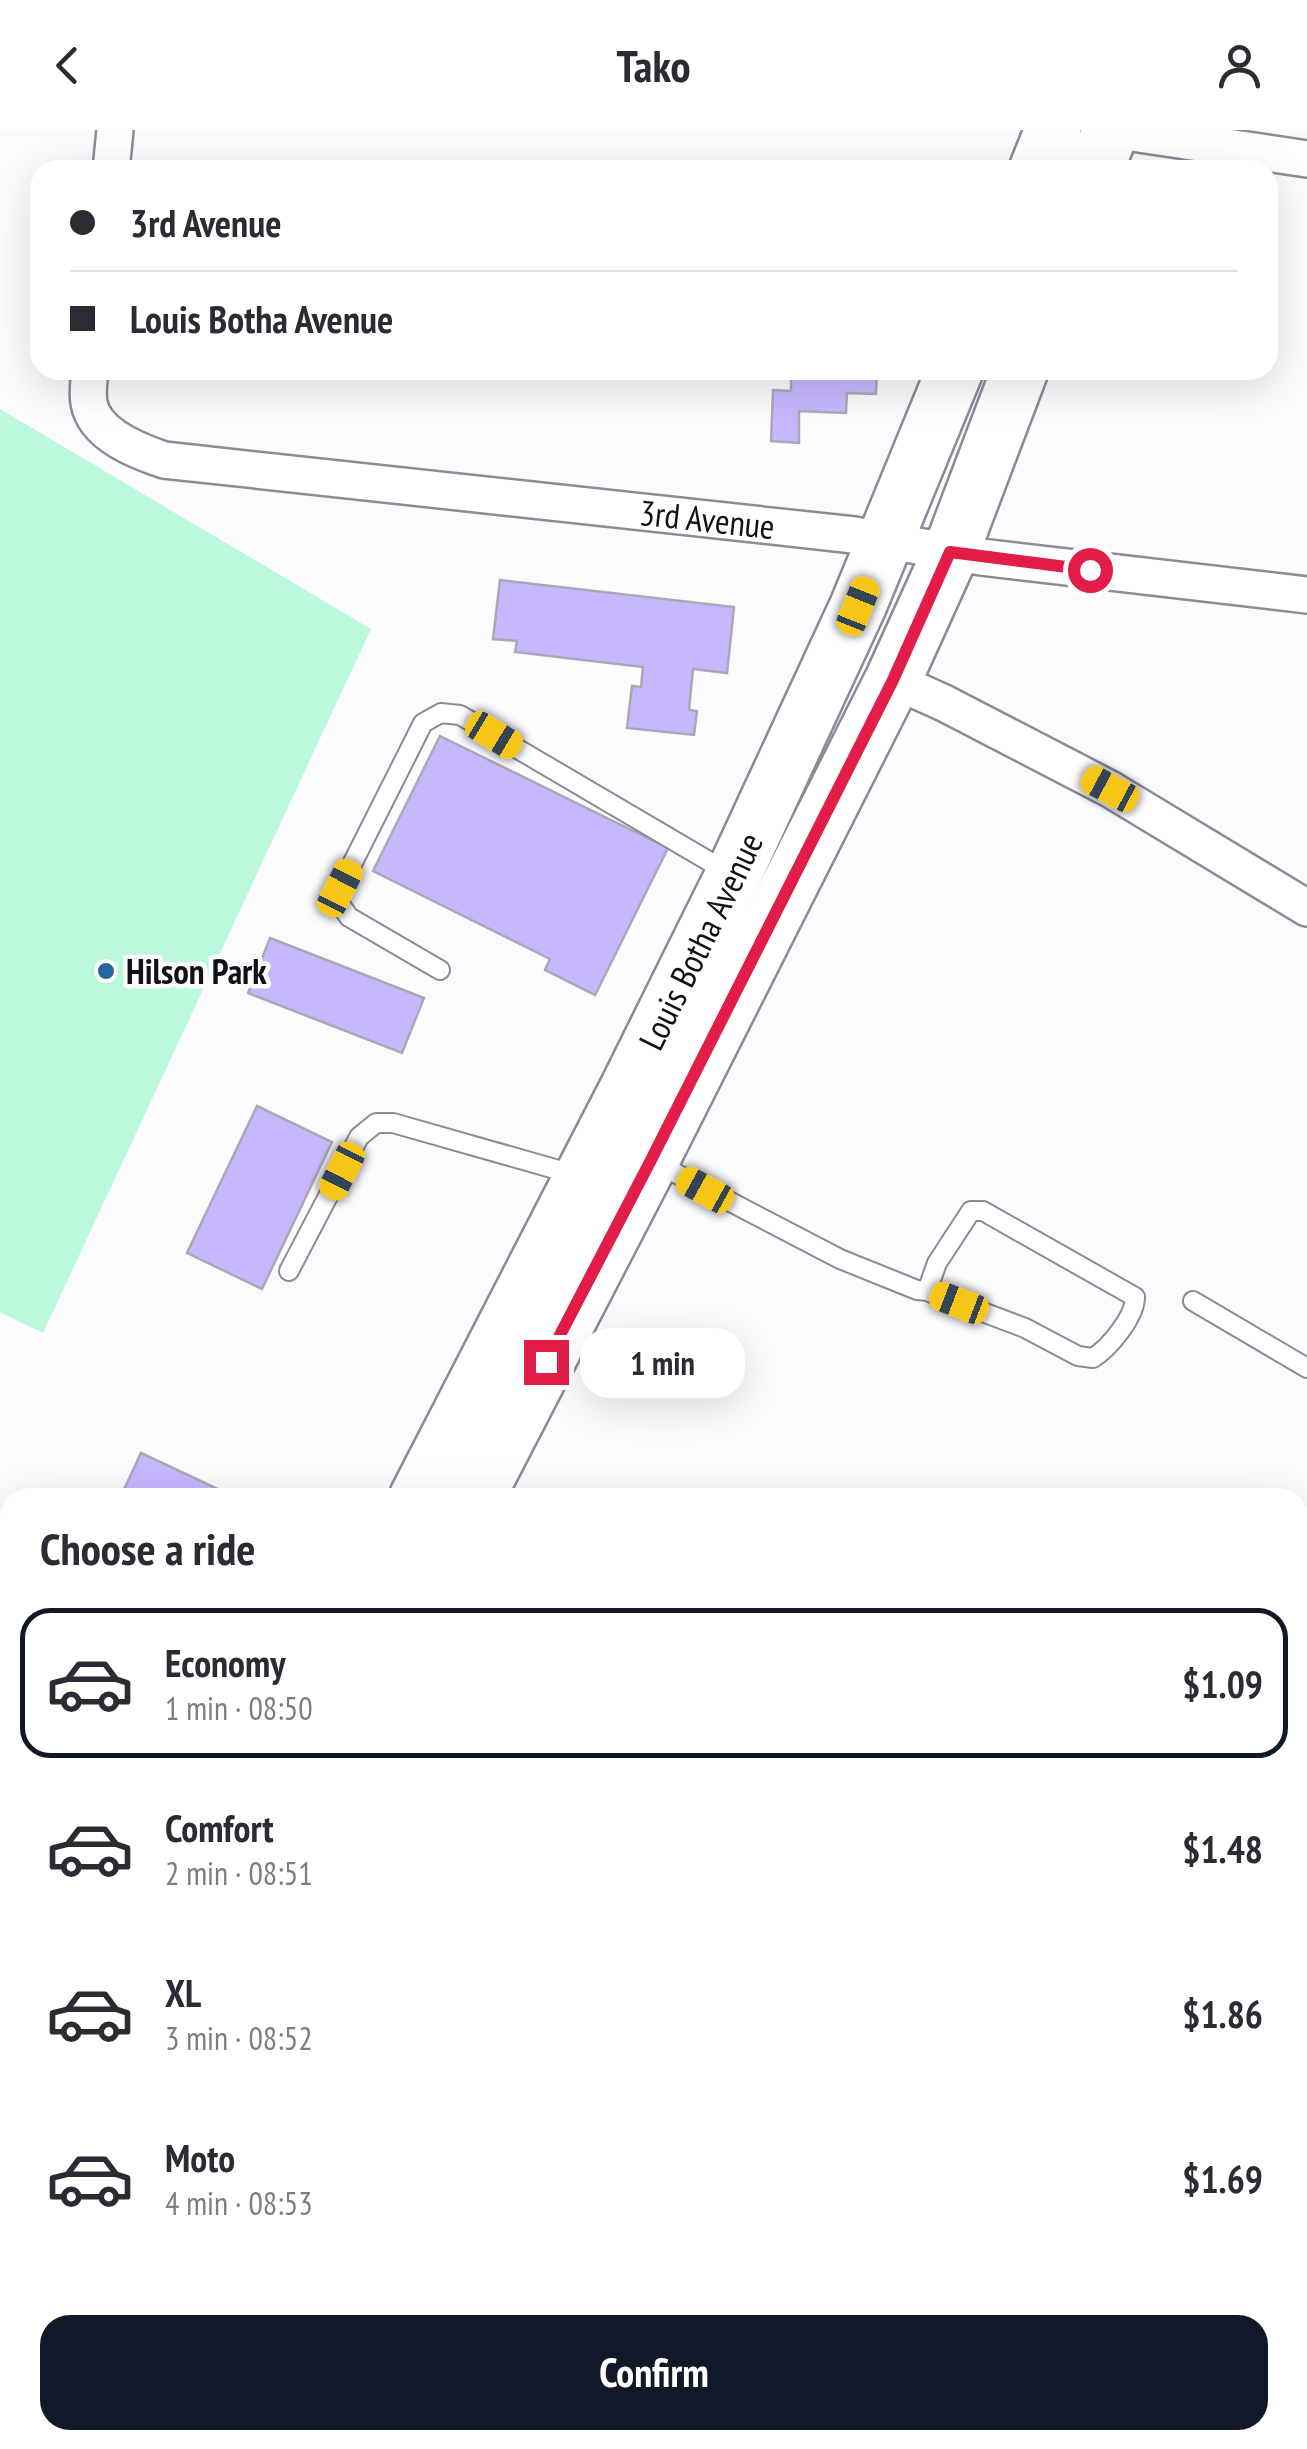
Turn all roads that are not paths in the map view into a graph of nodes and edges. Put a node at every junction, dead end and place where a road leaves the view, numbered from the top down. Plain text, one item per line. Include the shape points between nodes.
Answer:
1 (115, 130) edge
2 (1054, 130) edge
3 (1112, 130) edge
4 (1307, 159) edge
5 (112, 160) edge
6 (1041, 160) edge
7 (1100, 160) edge
8 (90, 380) edge
9 (950, 380) edge
10 (1016, 380) edge
11 (884, 540) junction
12 (950, 552) junction
13 (1307, 595) edge
14 (893, 680) junction
15 (733, 876) junction
16 (1307, 908) edge
17 (440, 970) dead end
18 (651, 1160) junction
19 (581, 1177) junction
20 (289, 1271) dead end
21 (926, 1291) junction
22 (1192, 1301) dead end
23 (1307, 1368) edge
24 (422, 1488) edge
25 (481, 1488) edge

1 - 5 street
2 - 6 main road
3 - 4 street
3 - 7 main road
8 - 11 street, 3rd Avenue via 95,418 136,450 164,460
9 - 11 main road, Louis Botha Avenue
10 - 12 main road, Louis Botha Avenue
11 - 12 street, 3rd Avenue
11 - 15 main road, Louis Botha Avenue
12 - 13 street, 3rd Avenue
12 - 14 main road, Louis Botha Avenue
14 - 16 street via 1110,789
14 - 18 main road, Louis Botha Avenue
15 - 17 lane via 460,715 441,713 423,722 340,888 339,903 349,918
15 - 19 main road, Louis Botha Avenue
18 - 21 lane via 840,1259
18 - 25 main road, Louis Botha Avenue
19 - 20 lane via 394,1123 376,1124 359,1137
19 - 24 main road, Louis Botha Avenue
21 - 21 lane via 971,1211 1135,1298 1135,1308 1092,1358
22 - 23 lane

